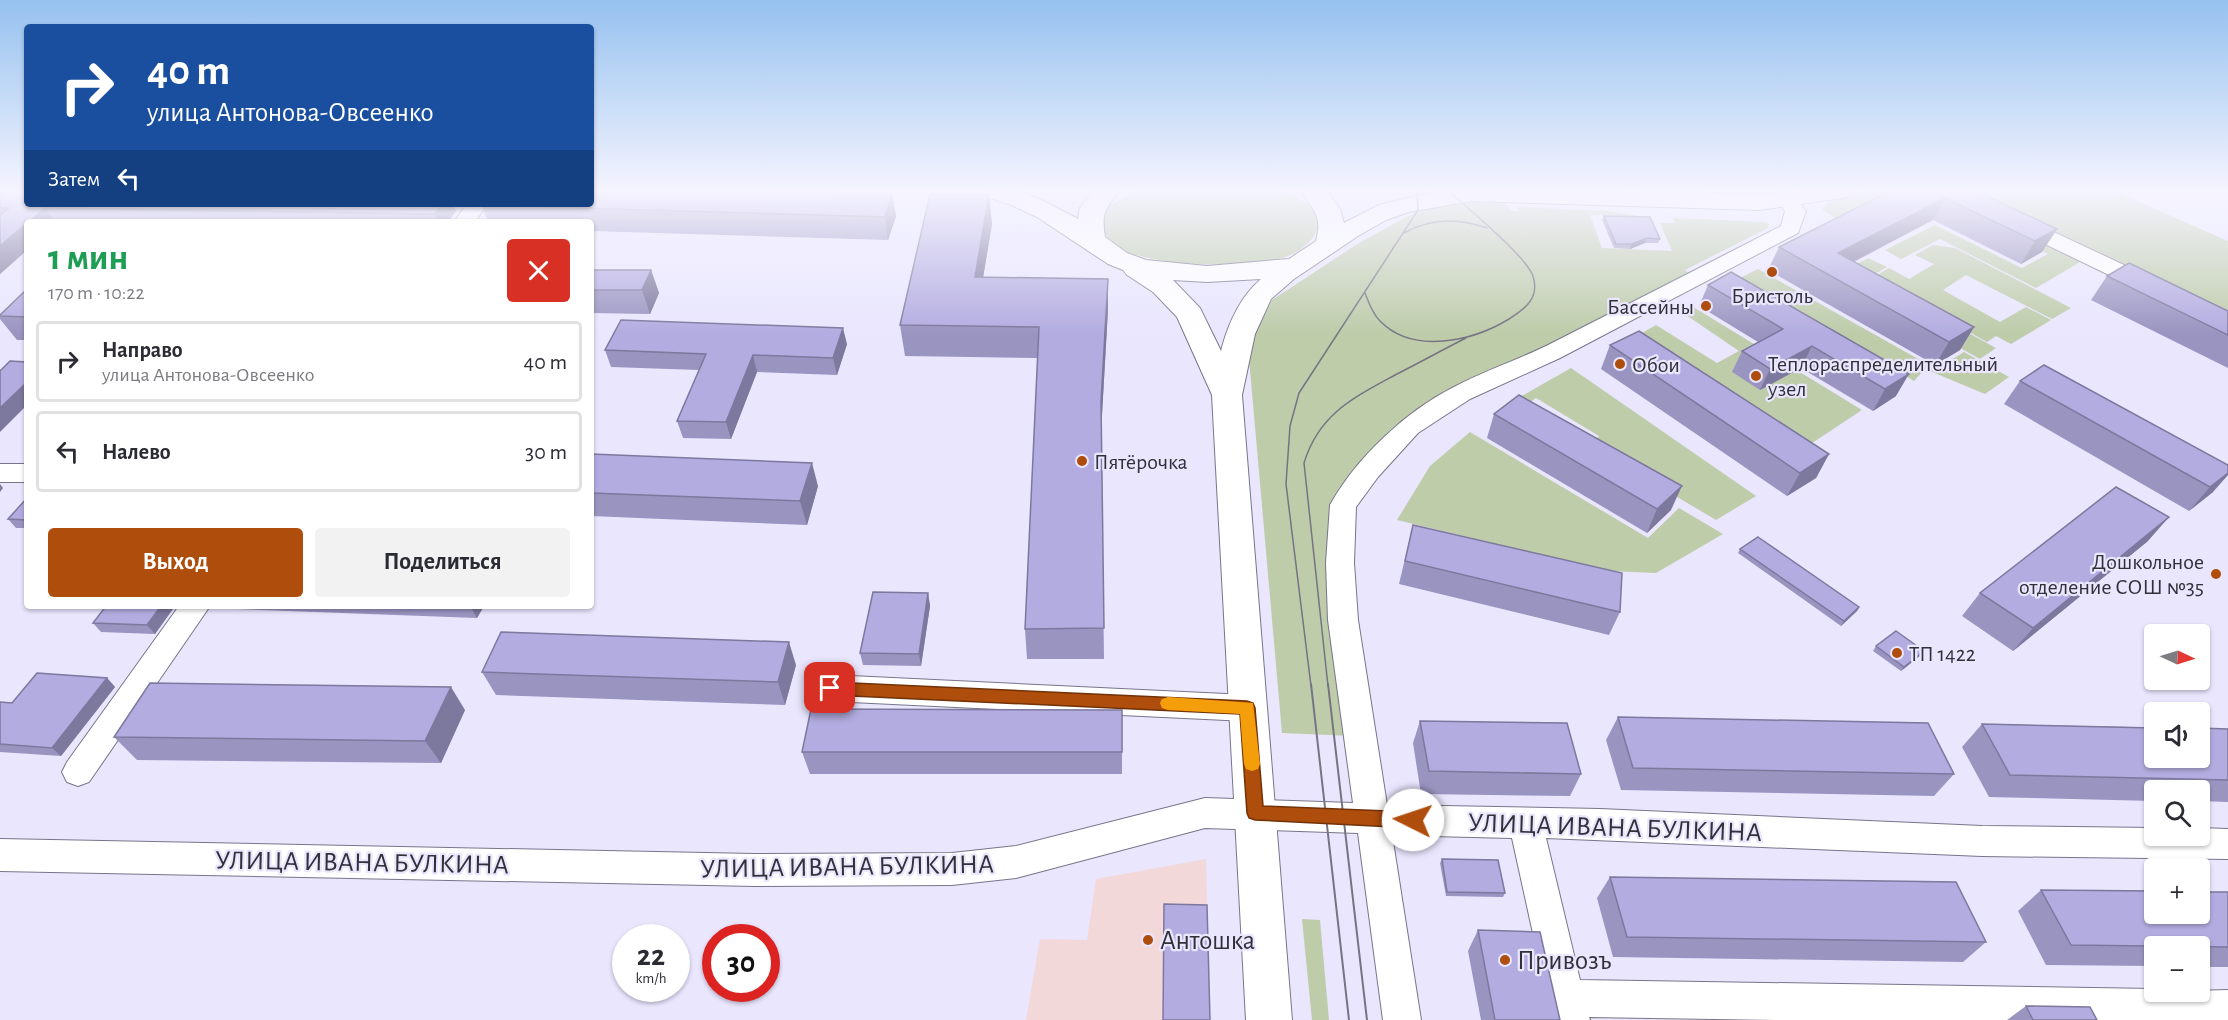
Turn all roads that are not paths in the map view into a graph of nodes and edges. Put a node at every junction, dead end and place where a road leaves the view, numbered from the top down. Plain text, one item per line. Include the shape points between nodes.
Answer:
1 (1089, 239) edge
2 (1329, 239) edge
3 (1338, 239) edge
4 (1772, 239) edge
5 (2050, 239) edge
6 (1093, 241) joint
7 (1326, 246) junction
8 (1122, 260) junction
9 (1298, 265) junction
10 (2164, 293) edge
11 (1227, 395) junction
12 (0, 473) edge
13 (24, 473) edge
14 (193, 609) edge
15 (830, 688) dead end
16 (1247, 708) junction
17 (78, 772) dead end
18 (1255, 813) junction
19 (1373, 817) junction
20 (1526, 824) junction
21 (2228, 844) edge
22 (0, 855) edge
23 (1569, 1009) edge
24 (2228, 1010) edge
25 (2067, 1013) edge
26 (1269, 1020) edge
27 (1402, 1020) edge

1 - 6 main road
2 - 7 main road
3 - 7 main road
4 - 19 street via 1552,353 1461,393 1409,427 1343,505 1343,620
5 - 10 street
6 - 8 main road
7 - 9 main road
8 - 9 main road via 1169,271 1221,274
8 - 11 main road via 1163,286 1190,314
9 - 11 main road via 1268,288 1252,309 1237,341
11 - 16 main road
12 - 13 street
14 - 17 street
15 - 16 street
16 - 18 main road
18 - 19 street, УЛИЦА ИВАНА БУЛКИНА
18 - 22 street, УЛИЦА ИВАНА БУЛКИНА via 1205,813 1016,862 952,869 743,870
18 - 26 main road
19 - 20 street, УЛИЦА ИВАНА БУЛКИНА
19 - 27 street
20 - 21 street, УЛИЦА ИВАНА БУЛКИНА via 1983,841
20 - 23 street
23 - 25 street
24 - 25 street

